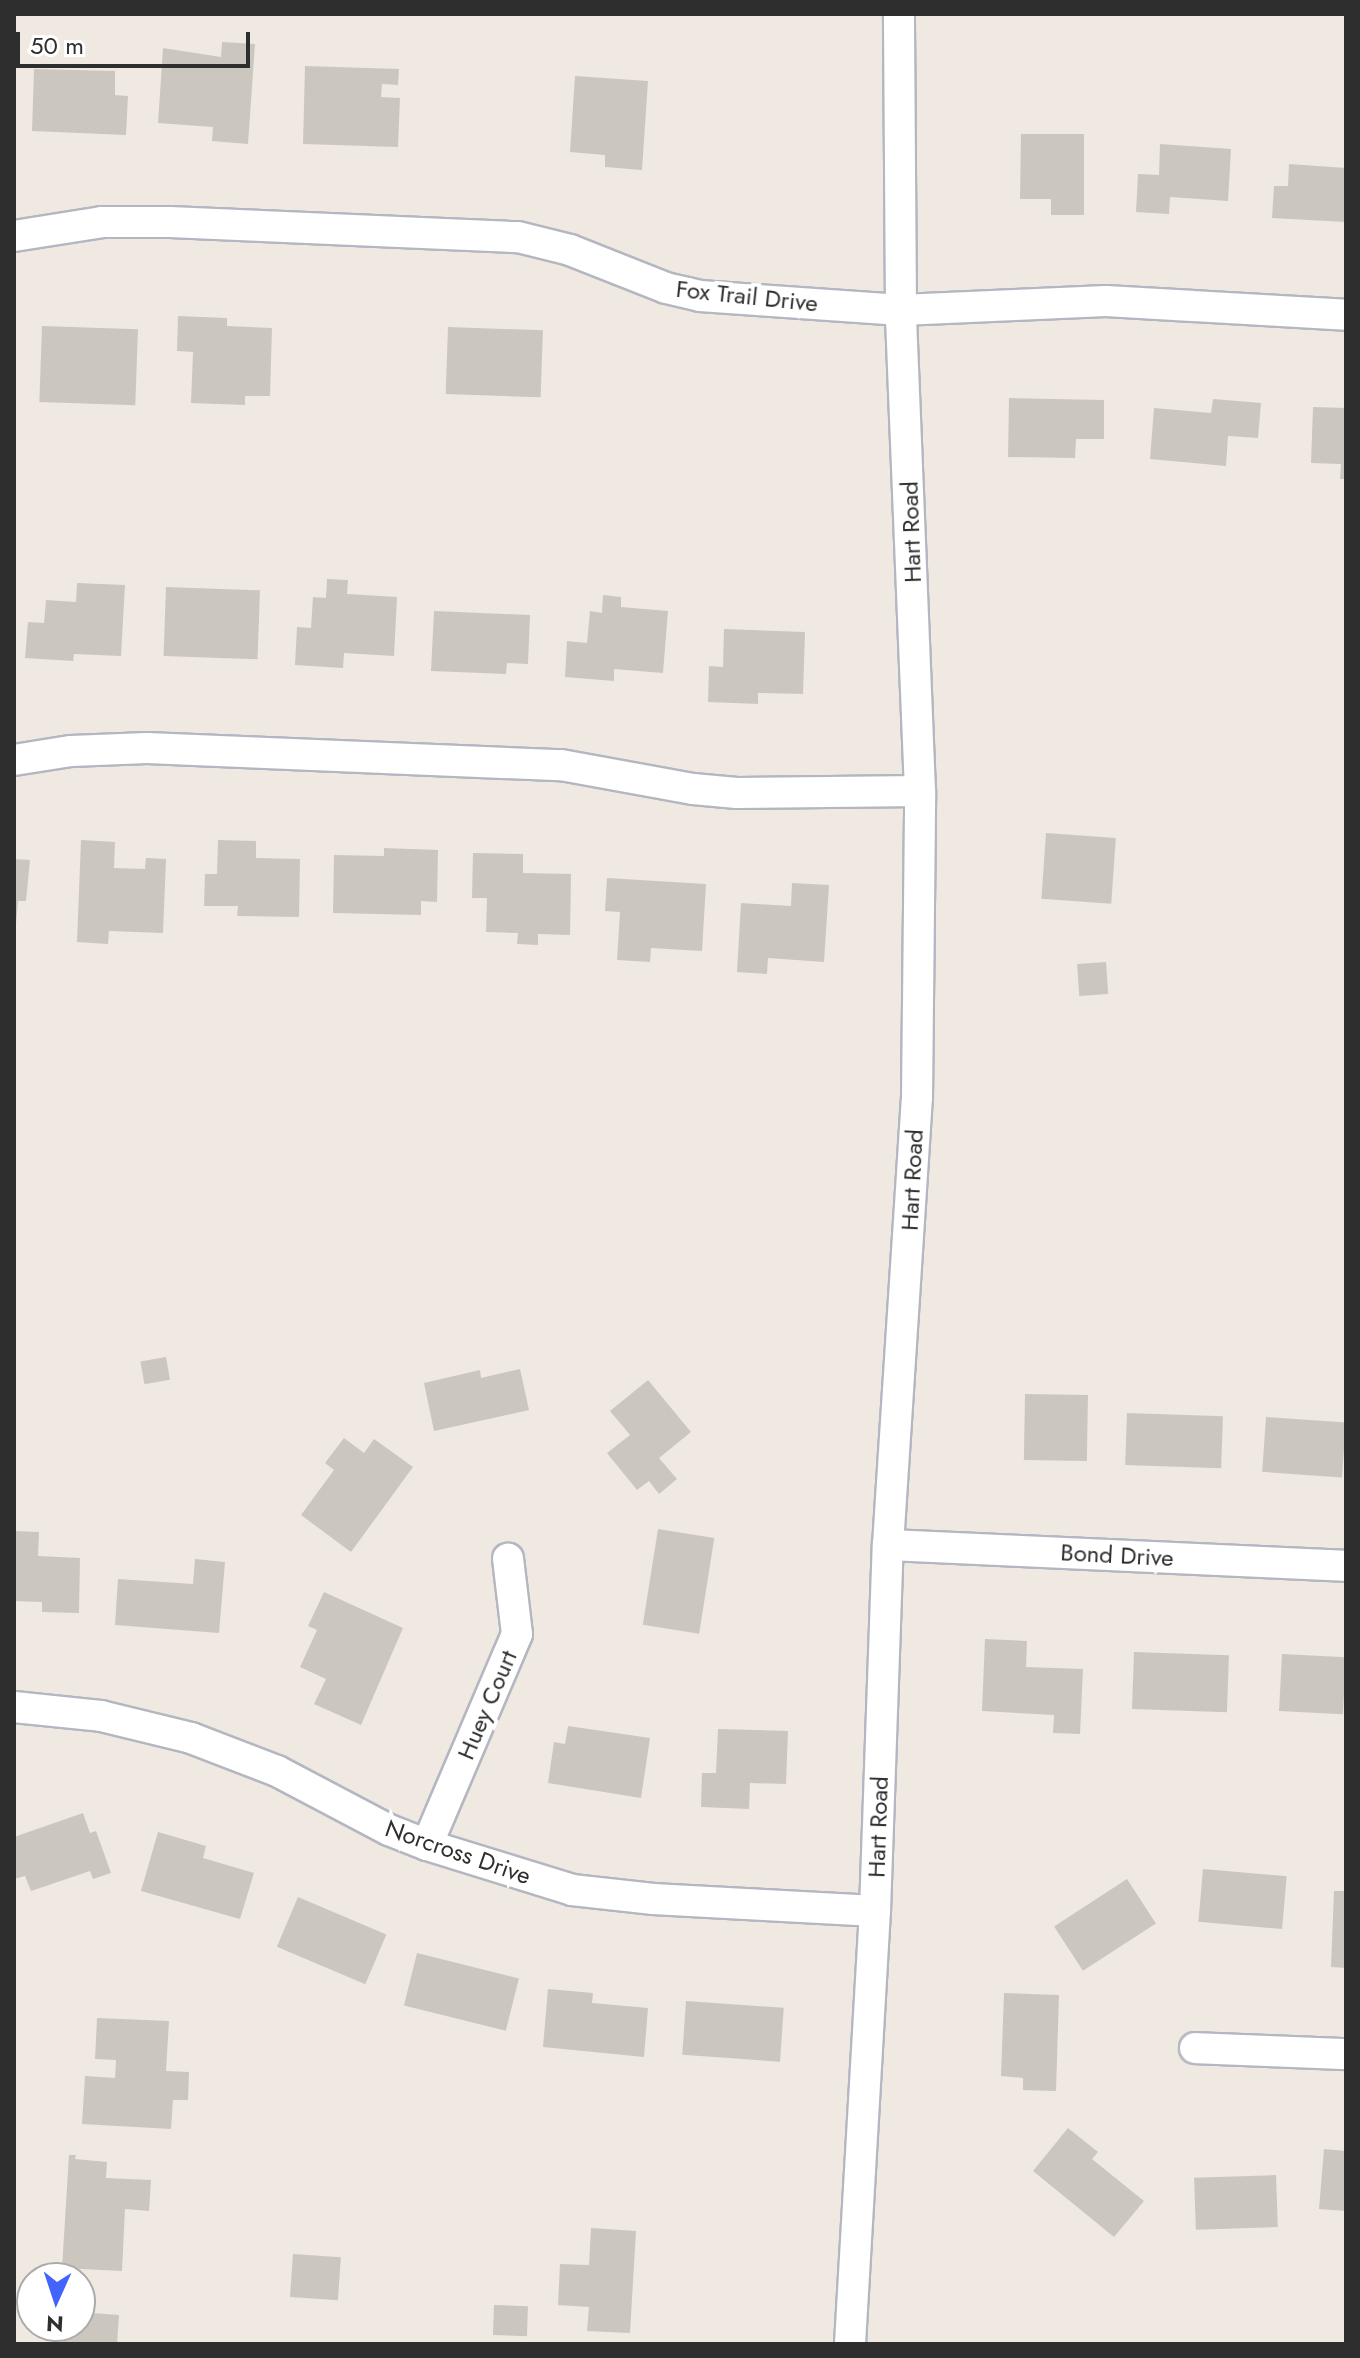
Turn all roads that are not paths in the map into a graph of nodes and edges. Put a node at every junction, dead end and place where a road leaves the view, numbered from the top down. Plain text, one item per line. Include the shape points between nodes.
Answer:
1 (899, 14) edge
2 (14, 236) edge
3 (901, 310) junction
4 (1346, 315) edge
5 (14, 760) edge
6 (920, 791) junction
7 (888, 1545) junction
8 (508, 1559) dead end
9 (1346, 1566) edge
10 (14, 1707) edge
11 (427, 1845) junction
12 (875, 1911) junction
13 (1195, 2048) dead end
14 (1346, 2054) edge
15 (850, 2344) edge

1 - 3 street, Hart Road
2 - 3 street, Fox Trail Drive via 102,222 170,222 518,237 700,296
3 - 4 street, Fox Trail Drive via 1106,301
3 - 6 street, Hart Road
5 - 6 street via 84,749 147,748 561,765 737,793
6 - 7 street, Hart Road via 917,1098
7 - 9 street, Bond Drive
7 - 12 street, Hart Road
8 - 11 street, Huey Court via 517,1634
10 - 11 street, Norcross Drive via 101,1716 191,1738 277,1771
11 - 12 street, Norcross Drive via 572,1890
12 - 15 street, Hart Road
13 - 14 street

